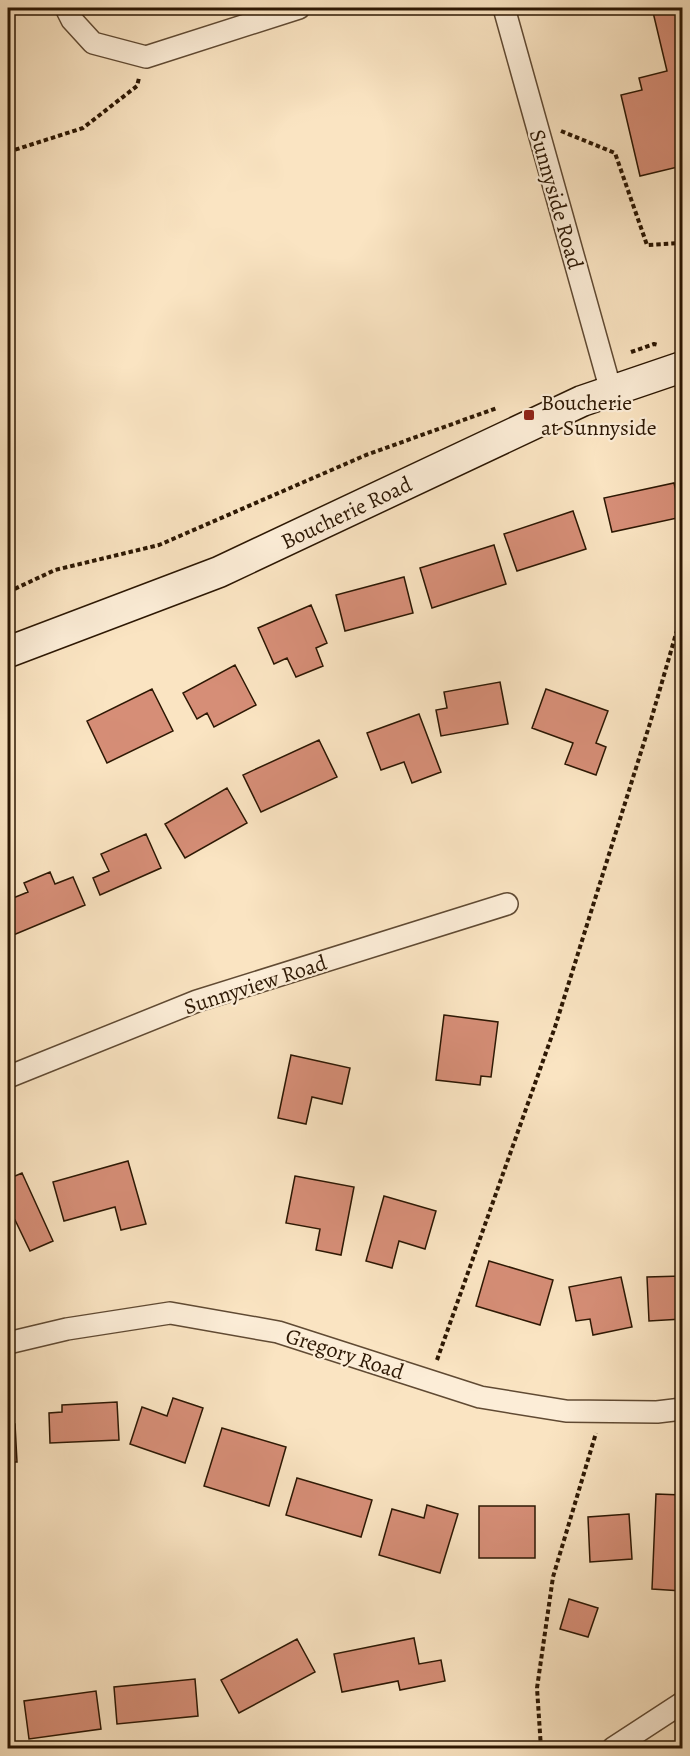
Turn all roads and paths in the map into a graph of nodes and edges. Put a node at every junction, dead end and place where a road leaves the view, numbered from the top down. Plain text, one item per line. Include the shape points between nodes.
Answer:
1 (66, 8) edge
2 (299, 8) edge
3 (504, 8) edge
4 (146, 57) junction
5 (535, 120) junction
6 (8, 152) edge
7 (682, 243) edge
8 (682, 367) edge
9 (611, 391) junction
10 (497, 408) dead end
11 (8, 592) edge
12 (682, 613) edge
13 (8, 652) edge
14 (507, 904) dead end
15 (8, 1077) edge
16 (8, 1343) edge
17 (429, 1380) junction
18 (682, 1409) edge
19 (603, 1411) junction
20 (682, 1703) edge
21 (542, 1749) edge
22 (613, 1749) edge

1 - 4 street via 93,42
2 - 4 street
3 - 5 street, Sunnyside Road
4 - 6 path via 136,86 83,128
5 - 7 path via 615,153 647,245
5 - 9 street, Sunnyside Road
8 - 9 main road, Boucherie Road
9 - 13 main road, Boucherie Road via 582,401 219,572
10 - 11 path via 366,455 159,545 55,570
12 - 17 path via 555,1027
14 - 15 street, Sunnyview Road via 198,1001
16 - 17 street, Gregory Road via 67,1329 170,1314 278,1332
17 - 19 street, Gregory Road via 480,1396 566,1411
18 - 19 street, Gregory Road
19 - 21 path via 553,1577 537,1688
20 - 22 street

